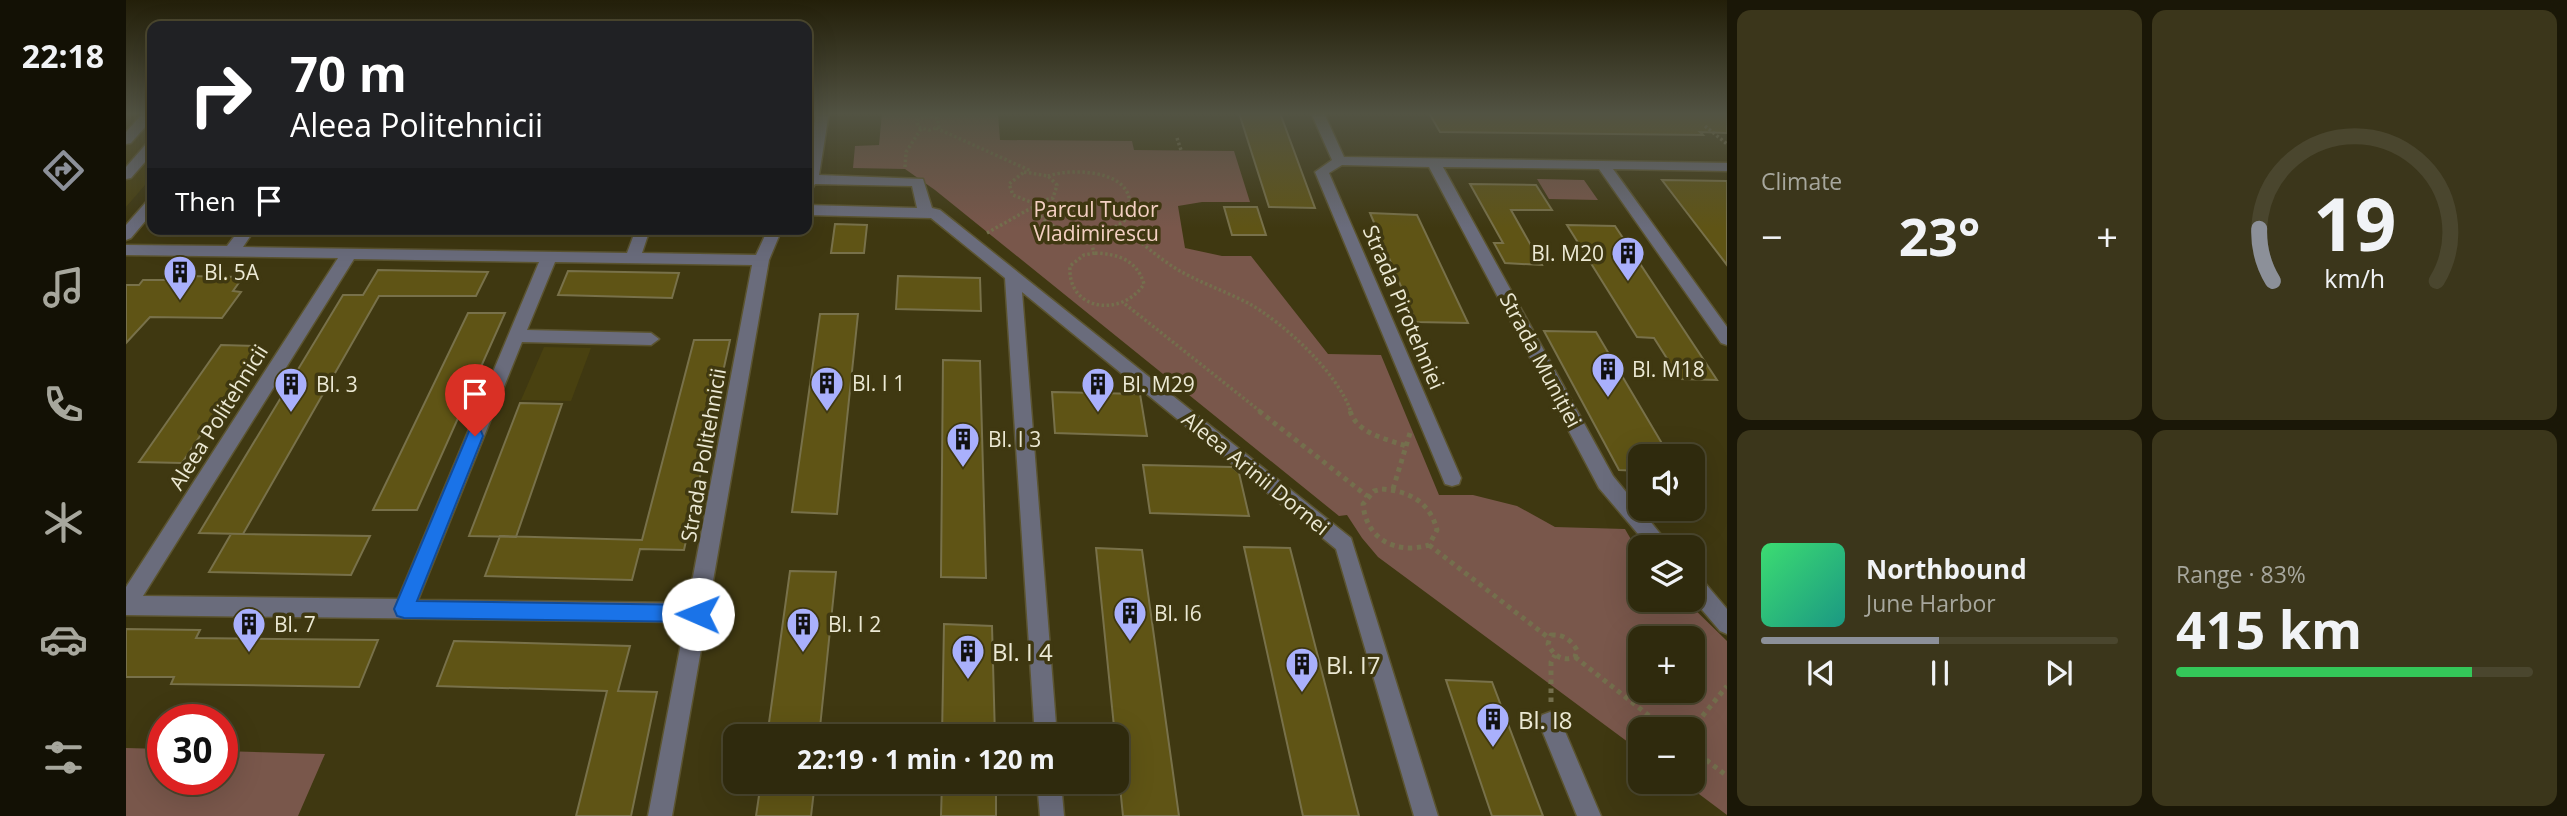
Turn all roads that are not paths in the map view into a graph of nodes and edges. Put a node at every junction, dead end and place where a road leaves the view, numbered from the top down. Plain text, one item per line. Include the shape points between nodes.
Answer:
1 (1334, 151) edge
2 (147, 152) edge
3 (1339, 162) junction
4 (1434, 163) junction
5 (1603, 165) junction
6 (1727, 167) edge
7 (126, 175) edge
8 (812, 183) edge
9 (147, 210) edge
10 (812, 210) edge
11 (926, 213) junction
12 (126, 235) edge
13 (244, 235) edge
14 (641, 235) edge
15 (772, 235) edge
16 (126, 250) edge
17 (231, 252) junction
18 (349, 254) junction
19 (549, 257) junction
20 (633, 258) junction
21 (761, 260) junction
22 (1013, 277) junction
23 (516, 336) junction
24 (651, 338) dead end
25 (1727, 339) edge
26 (1452, 478) dead end
27 (1651, 535) edge
28 (1705, 598) edge
29 (126, 605) edge
30 (404, 609) junction
31 (698, 614) junction
32 (1727, 624) edge
33 (1550, 723) road end
34 (1045, 724) edge
35 (1050, 794) edge
36 (660, 816) edge
37 (1052, 816) edge
38 (1426, 816) edge
39 (1589, 816) edge

1 - 3 street
2 - 7 street
3 - 4 street
3 - 26 street, Strada Pirotehniei via 1322,172
4 - 5 street
4 - 27 street, Strada Muniției via 1606,482
5 - 6 street
5 - 25 street
8 - 11 street via 918,182
9 - 12 street
10 - 11 street, Aleea Arinii Dornei
11 - 22 street, Aleea Arinii Dornei via 935,213
13 - 17 street
14 - 20 street
15 - 21 street, Strada Politehnicii
16 - 17 street
17 - 18 street
18 - 19 street
18 - 29 street, Aleea Politehnicii
19 - 20 street
19 - 23 street
20 - 21 street
21 - 31 street, Strada Politehnicii
22 - 34 street
22 - 38 street, Aleea Arinii Dornei via 1344,544
23 - 24 street
23 - 30 street
28 - 32 street
29 - 30 street
30 - 31 street
31 - 36 street, Strada Politehnicii
33 - 39 street
35 - 37 street

